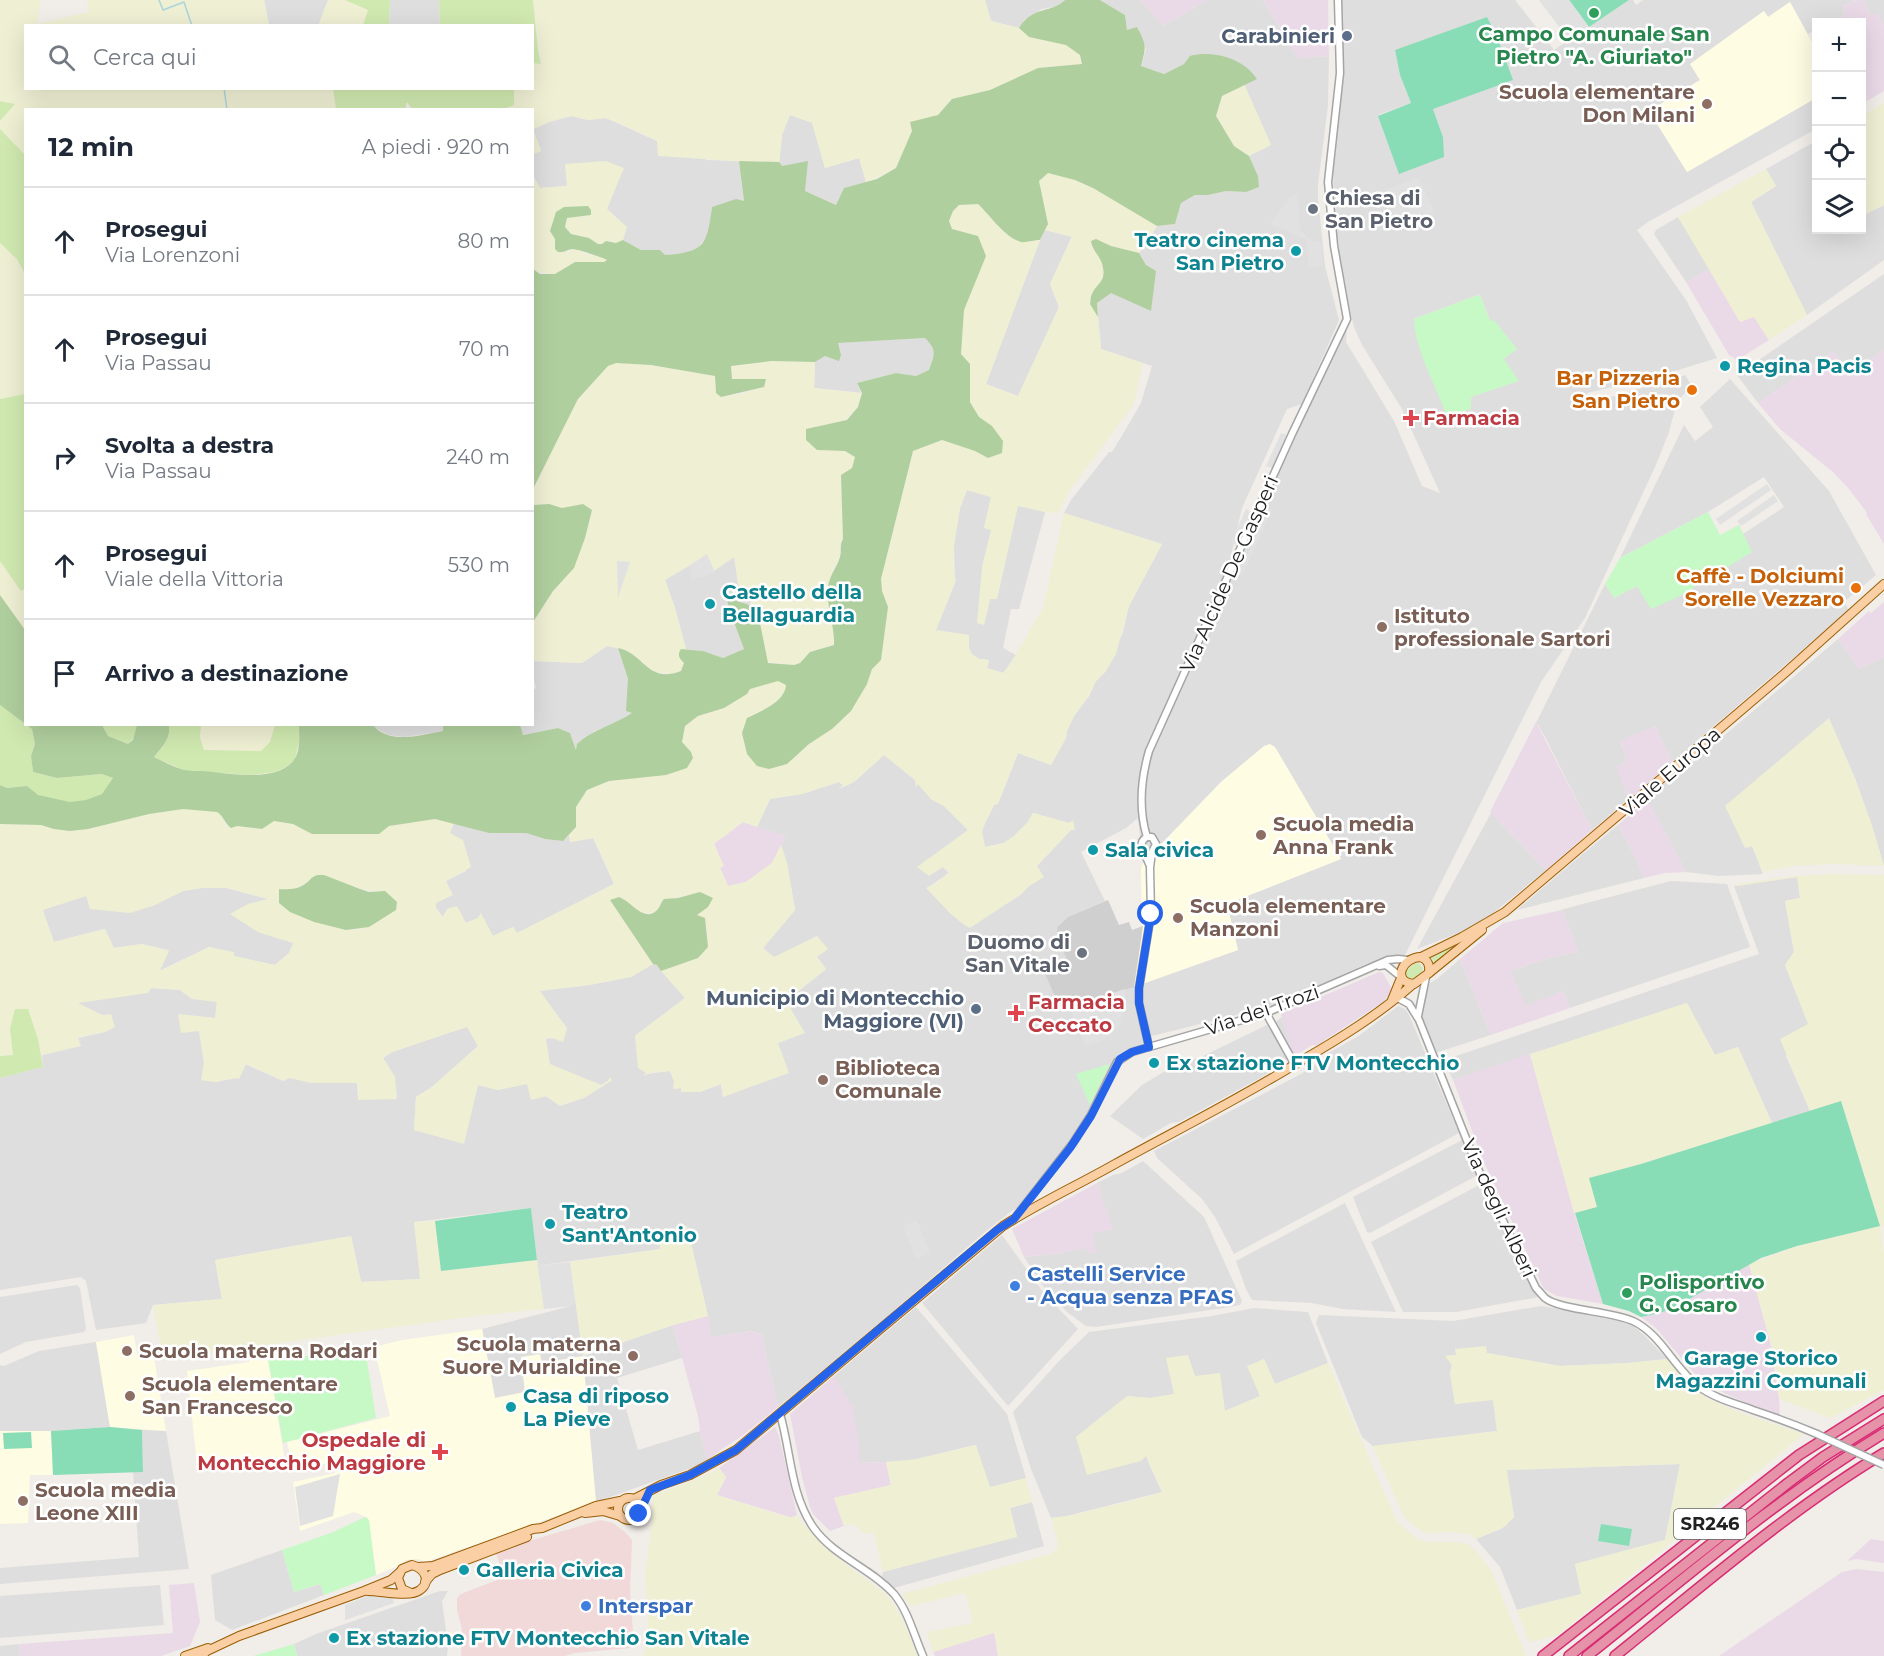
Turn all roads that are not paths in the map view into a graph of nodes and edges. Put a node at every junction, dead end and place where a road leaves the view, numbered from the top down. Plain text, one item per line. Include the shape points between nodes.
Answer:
1 (1338, 0) edge
2 (1884, 584) edge
3 (1884, 592) edge
4 (1848, 619) junction
5 (1147, 837) junction
6 (1143, 850) junction
7 (1152, 852) junction
8 (1150, 868) junction
9 (1490, 922) junction
10 (1421, 957) junction
11 (1408, 960) junction
12 (1373, 968) junction
13 (1428, 975) junction
14 (1401, 977) junction
15 (1413, 985) junction
16 (1422, 998) junction
17 (1395, 1000) junction
18 (1266, 1013) junction
19 (1419, 1020) junction
20 (1327, 1046) junction
21 (1149, 1047) junction
22 (1295, 1065) junction
23 (1256, 1088) junction
24 (1014, 1219) junction
25 (1884, 1401) edge
26 (780, 1414) junction
27 (1884, 1419) edge
28 (1884, 1433) edge
29 (1884, 1453) edge
30 (1884, 1465) edge
31 (650, 1490) junction
32 (634, 1498) junction
33 (620, 1501) junction
34 (640, 1508) junction
35 (578, 1515) junction
36 (621, 1517) junction
37 (542, 1528) junction
38 (418, 1567) junction
39 (400, 1572) junction
40 (425, 1582) junction
41 (364, 1591) junction
42 (411, 1593) junction
43 (232, 1639) junction
44 (185, 1656) edge
45 (201, 1656) edge
46 (922, 1656) edge
47 (1543, 1656) edge
48 (1569, 1656) edge
49 (1587, 1656) edge
50 (1615, 1656) edge

1 - 5 street, Via Alcide De Gasperi via 1340,73 1328,182 1347,319 1149,751 1142,785
2 - 4 main road
3 - 4 main road
4 - 9 main road, Viale Europa
5 - 6 street via 1141,841
5 - 7 street via 1155,840
6 - 7 street
6 - 8 street
7 - 8 street
8 - 21 street via 1151,914 1139,988
9 - 10 main road, Viale Europa
9 - 13 main road, Viale Europa
10 - 11 main road, Viale Europa
10 - 13 main road via 1430,967
11 - 12 street, Via dei Trozi via 1388,960
11 - 14 main road via 1401,968
12 - 14 street via 1386,965
12 - 18 street, Via dei Trozi
13 - 15 main road, Viale Europa
13 - 16 street, Via degli Alberi
14 - 15 main road
14 - 17 main road
15 - 16 street
15 - 17 main road, Viale Europa
16 - 19 street, Via degli Alberi
17 - 19 street, Via degli Alberi via 1409,1004
17 - 20 main road, Viale Europa
18 - 21 street, Via dei Trozi
18 - 22 street
19 - 30 street, Via degli Alberi, bridge via 1481,1176 1545,1299 1612,1314 1643,1326 1700,1388
20 - 22 main road, Viale Europa
20 - 23 main road, Viale Europa
21 - 24 street, Via dei Trozi via 1120,1059 1091,1116
22 - 23 main road, Viale Europa
23 - 24 main road, Viale Europa
24 - 26 main road, Viale Europa
25 - 47 highway, SR246 via 1799,1455
26 - 31 main road, Viale Europa via 724,1458
26 - 46 street via 804,1511 829,1544 893,1593 908,1618
27 - 48 highway via 1788,1483
28 - 49 highway via 1790,1496
29 - 50 highway via 1796,1514
31 - 32 main road, Viale Europa
31 - 34 main road
32 - 33 main road
32 - 34 main road
33 - 35 main road
33 - 36 main road
34 - 36 main road via 632,1520
35 - 36 main road via 603,1511
35 - 37 main road
37 - 38 main road via 433,1566
37 - 40 main road via 440,1570
38 - 39 main road via 410,1566
38 - 40 main road
39 - 41 main road
39 - 42 main road via 400,1586
40 - 42 main road via 420,1591
41 - 42 main road
41 - 43 main road
43 - 44 main road
43 - 45 main road

